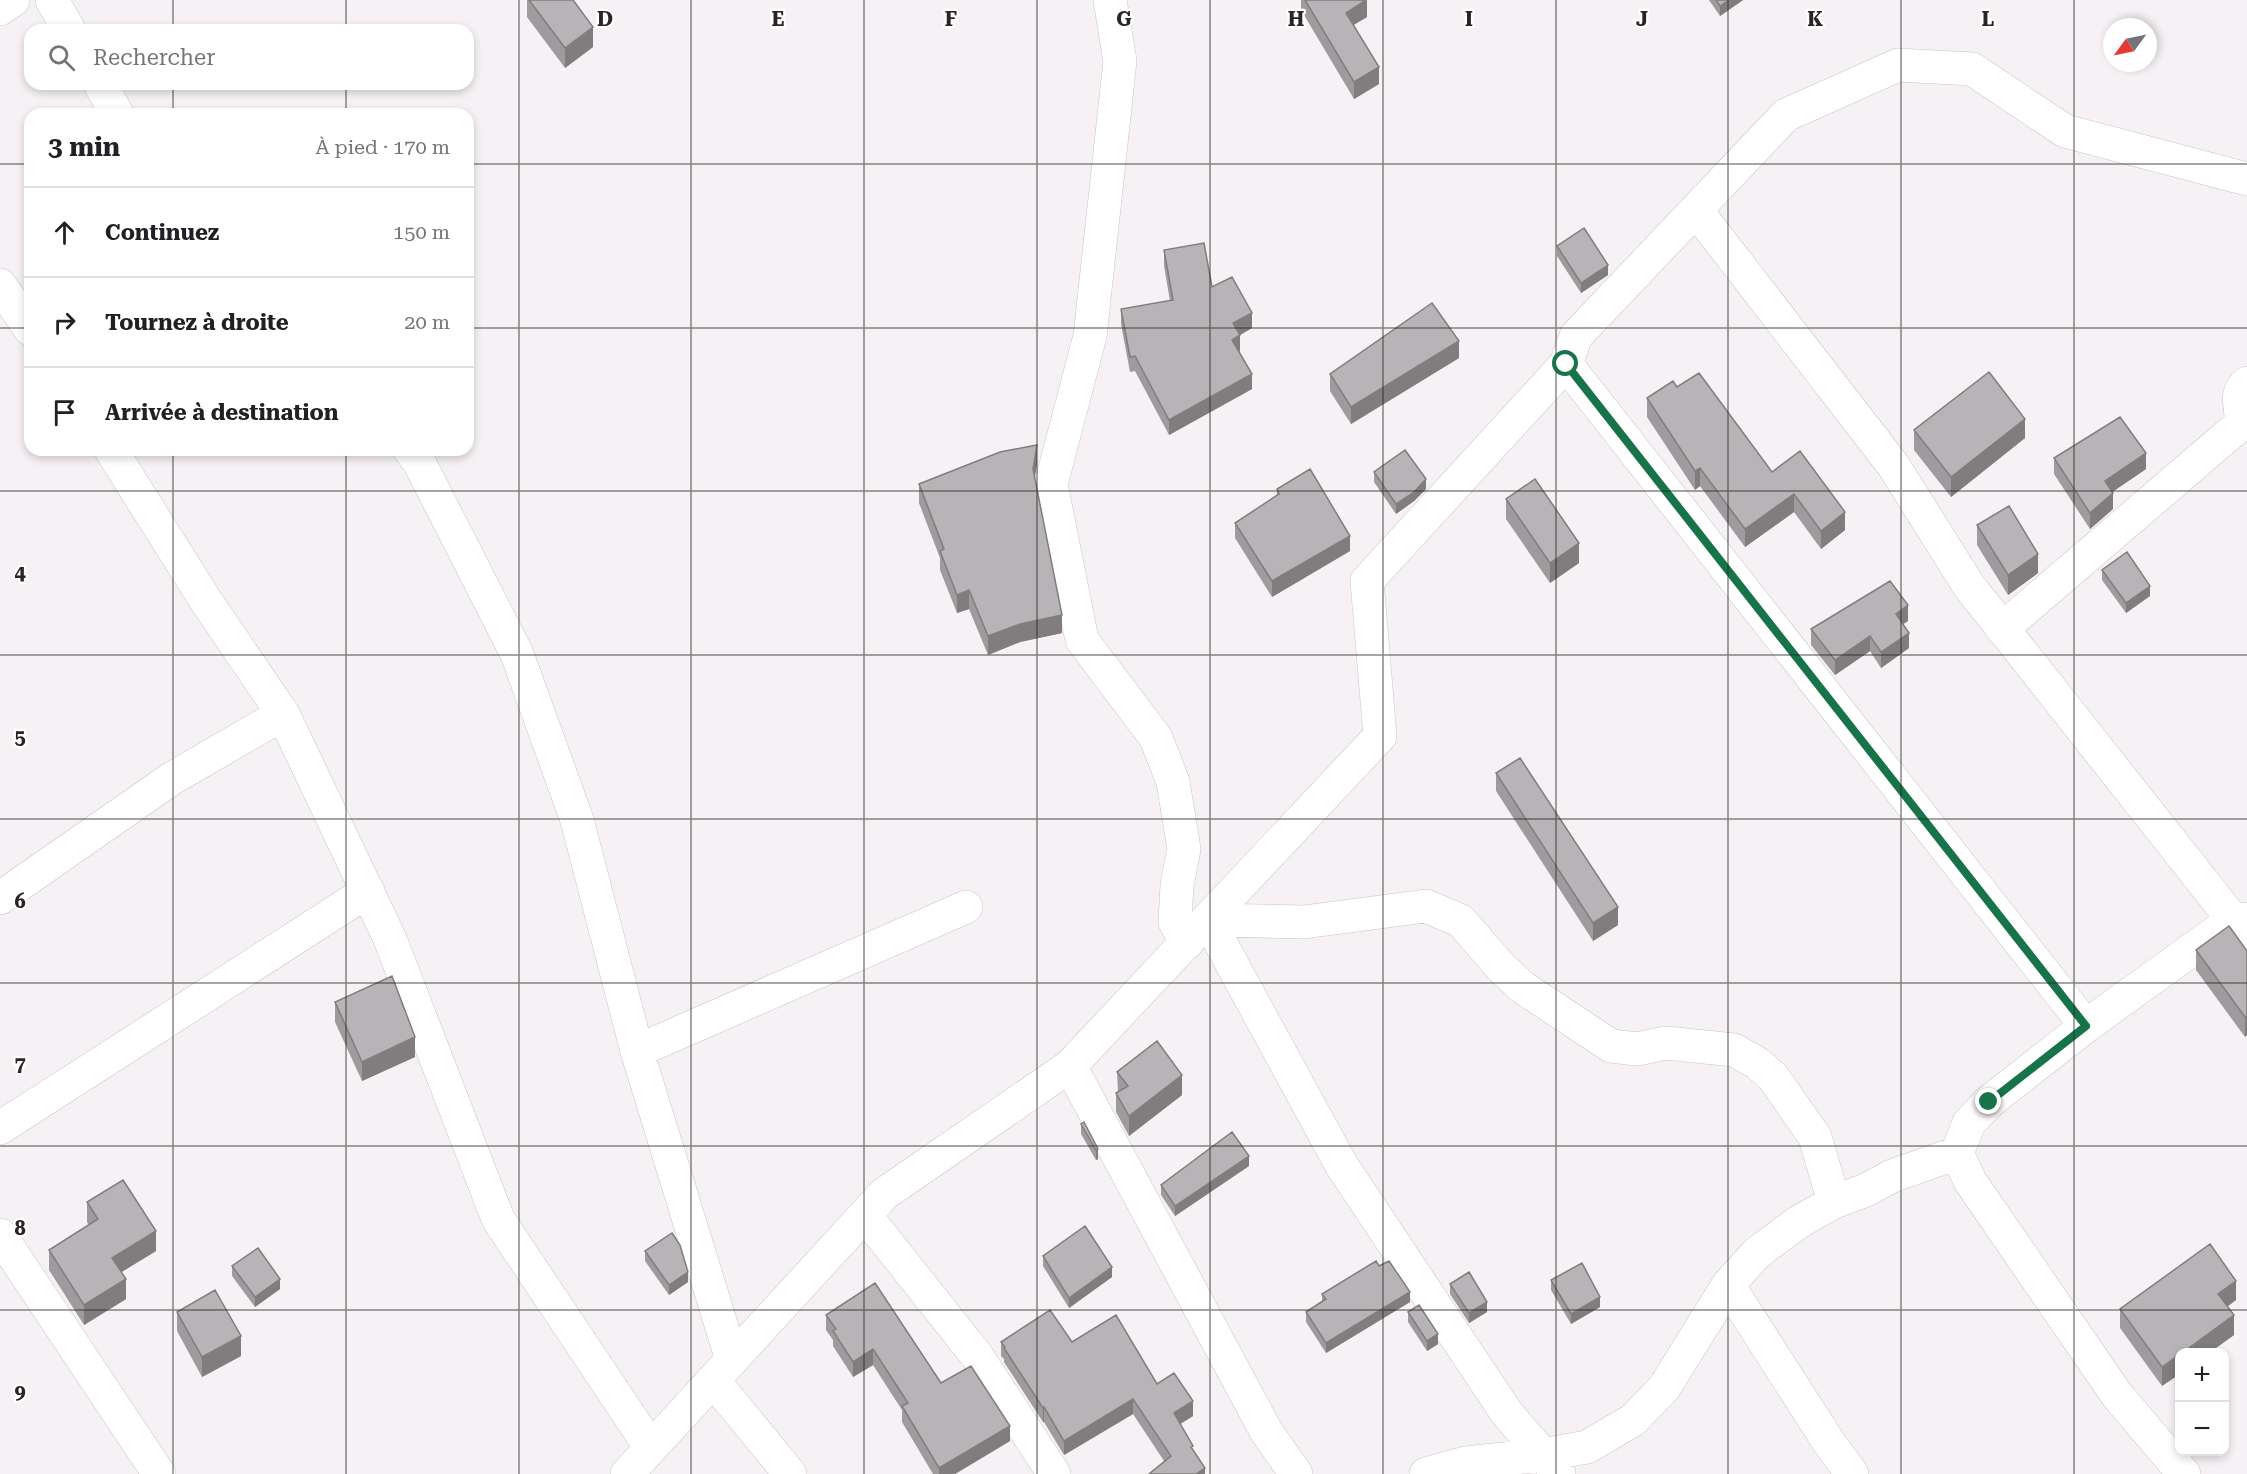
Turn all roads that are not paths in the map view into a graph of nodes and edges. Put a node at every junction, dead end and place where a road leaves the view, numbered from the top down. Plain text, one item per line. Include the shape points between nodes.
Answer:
1 (13, 0) edge
2 (52, 0) edge
3 (1110, 0) edge
4 (0, 9) edge
5 (66, 24) edge
6 (103, 90) edge
7 (114, 108) edge
8 (2247, 179) edge
9 (1696, 210) junction
10 (0, 285) edge
11 (24, 320) edge
12 (1566, 364) junction
13 (2247, 383) edge
14 (115, 456) edge
15 (414, 456) edge
16 (2002, 629) junction
17 (284, 714) junction
18 (368, 891) junction
19 (0, 898) edge
20 (966, 907) dead end
21 (1209, 920) junction
22 (2242, 926) edge
23 (1186, 943) junction
24 (2086, 1026) junction
25 (637, 1051) junction
26 (1070, 1066) junction
27 (0, 1128) edge
28 (1957, 1153) junction
29 (1834, 1202) junction
30 (865, 1215) junction
31 (0, 1235) edge
32 (1728, 1285) junction
33 (722, 1370) junction
34 (651, 1448) junction
35 (1551, 1465) edge
36 (159, 1474) edge
37 (627, 1474) edge
38 (790, 1474) edge
39 (1054, 1474) edge
40 (1296, 1474) edge
41 (1426, 1474) edge
42 (1852, 1474) edge
43 (2184, 1474) edge

1 - 4 street
2 - 5 street
3 - 23 street via 1120,61 1090,336 1050,484 1082,640 1156,738 1173,782 1184,849 1175,922
6 - 7 street
8 - 9 street via 2065,132 1972,69 1898,65 1786,115
9 - 12 street via 1576,336
9 - 16 street via 1893,465 1969,586
10 - 11 street
12 - 21 street via 1367,581 1380,736
12 - 24 street
13 - 16 street via 2239,395 2241,424
14 - 17 street via 206,601
15 - 25 street via 517,654 577,820
16 - 22 street
17 - 18 street
17 - 19 street via 171,779
18 - 27 street
18 - 34 street via 498,1219
20 - 25 street
21 - 23 street
21 - 29 street via 1304,922 1425,906 1461,921 1522,987 1611,1046 1637,1049 1666,1043 1734,1050 1757,1063 1773,1077 1815,1137
21 - 35 street via 1342,1166 1506,1412
22 - 24 street
23 - 26 street
24 - 28 street via 1989,1102 1969,1123
25 - 33 street
26 - 30 street via 884,1194
26 - 40 street via 1266,1431
28 - 29 street
28 - 43 street via 1970,1181 2117,1395
29 - 32 street via 1757,1253
30 - 33 street
30 - 39 street via 977,1356
31 - 36 street
32 - 35 street via 1664,1388 1632,1419
32 - 42 street
33 - 34 street
33 - 38 street
34 - 37 street
35 - 41 street via 1466,1463

